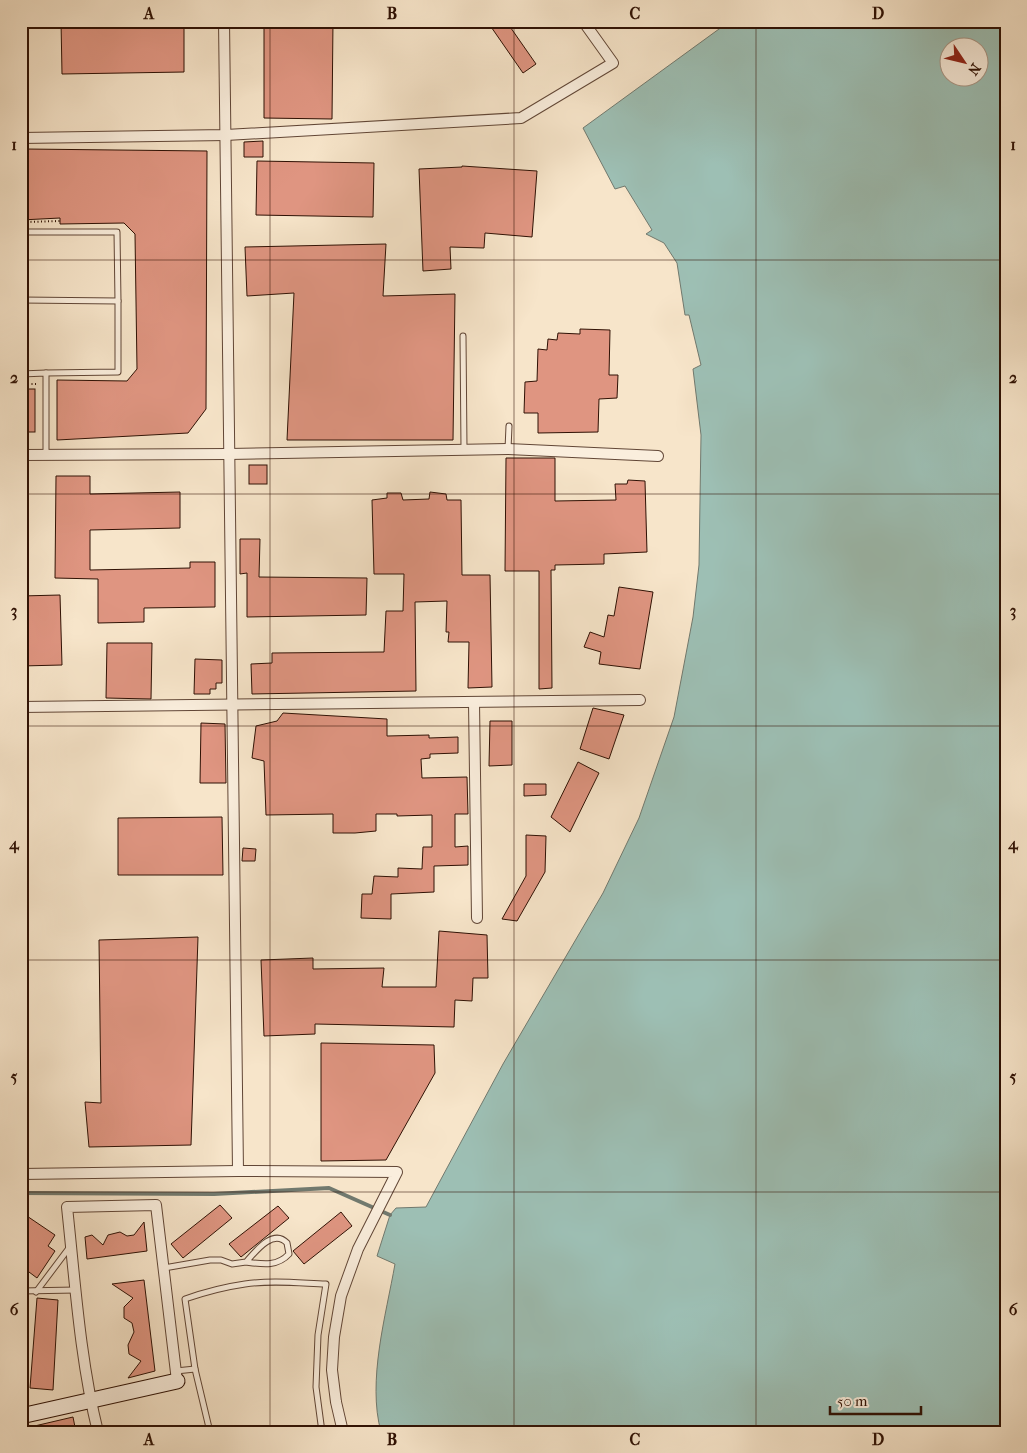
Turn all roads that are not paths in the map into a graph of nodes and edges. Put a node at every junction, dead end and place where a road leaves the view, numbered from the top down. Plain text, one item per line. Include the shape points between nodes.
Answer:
1 (224, 21) edge
2 (583, 21) edge
3 (226, 135) junction
4 (21, 138) edge
5 (21, 232) edge
6 (21, 300) edge
7 (118, 301) junction
8 (464, 336) dead end
9 (46, 373) junction
10 (21, 374) edge
11 (509, 426) dead end
12 (464, 449) junction
13 (508, 449) junction
14 (21, 454) edge
15 (228, 454) junction
16 (46, 455) junction
17 (658, 456) dead end
18 (640, 700) dead end
19 (474, 702) junction
20 (232, 705) junction
21 (21, 707) edge
22 (477, 918) dead end
23 (238, 1171) junction
24 (21, 1174) edge
25 (71, 1246) junction
26 (246, 1262) junction
27 (164, 1268) junction
28 (76, 1290) junction
29 (21, 1291) edge
30 (36, 1292) junction
31 (195, 1368) junction
32 (176, 1376) junction
33 (91, 1400) junction
34 (21, 1416) edge
35 (98, 1432) edge
36 (210, 1432) edge
37 (322, 1432) edge
38 (344, 1432) edge

1 - 3 street
2 - 3 street via 613,63 521,118
3 - 4 street
3 - 15 street
5 - 7 lane via 117,232
6 - 7 lane
7 - 9 lane via 118,372
8 - 12 lane
9 - 10 lane
9 - 16 lane
11 - 13 lane
12 - 13 street
12 - 15 street
13 - 17 street
14 - 16 street
15 - 16 street
15 - 20 street
18 - 19 street
19 - 20 street
19 - 22 street
20 - 21 street
20 - 23 street
23 - 24 street
23 - 38 street via 397,1172 358,1248 341,1296 332,1370
25 - 27 street via 67,1207 156,1205
25 - 28 street
25 - 30 lane
26 - 26 lane via 274,1237 280,1237 287,1243 288,1254 282,1261 268,1264
26 - 27 lane via 232,1264 210,1260
27 - 32 street
28 - 30 lane
28 - 33 street
29 - 30 lane
31 - 32 lane
31 - 36 lane
31 - 37 lane via 185,1299 246,1284 326,1284 318,1335 316,1387
32 - 33 street
33 - 34 street
33 - 35 street

